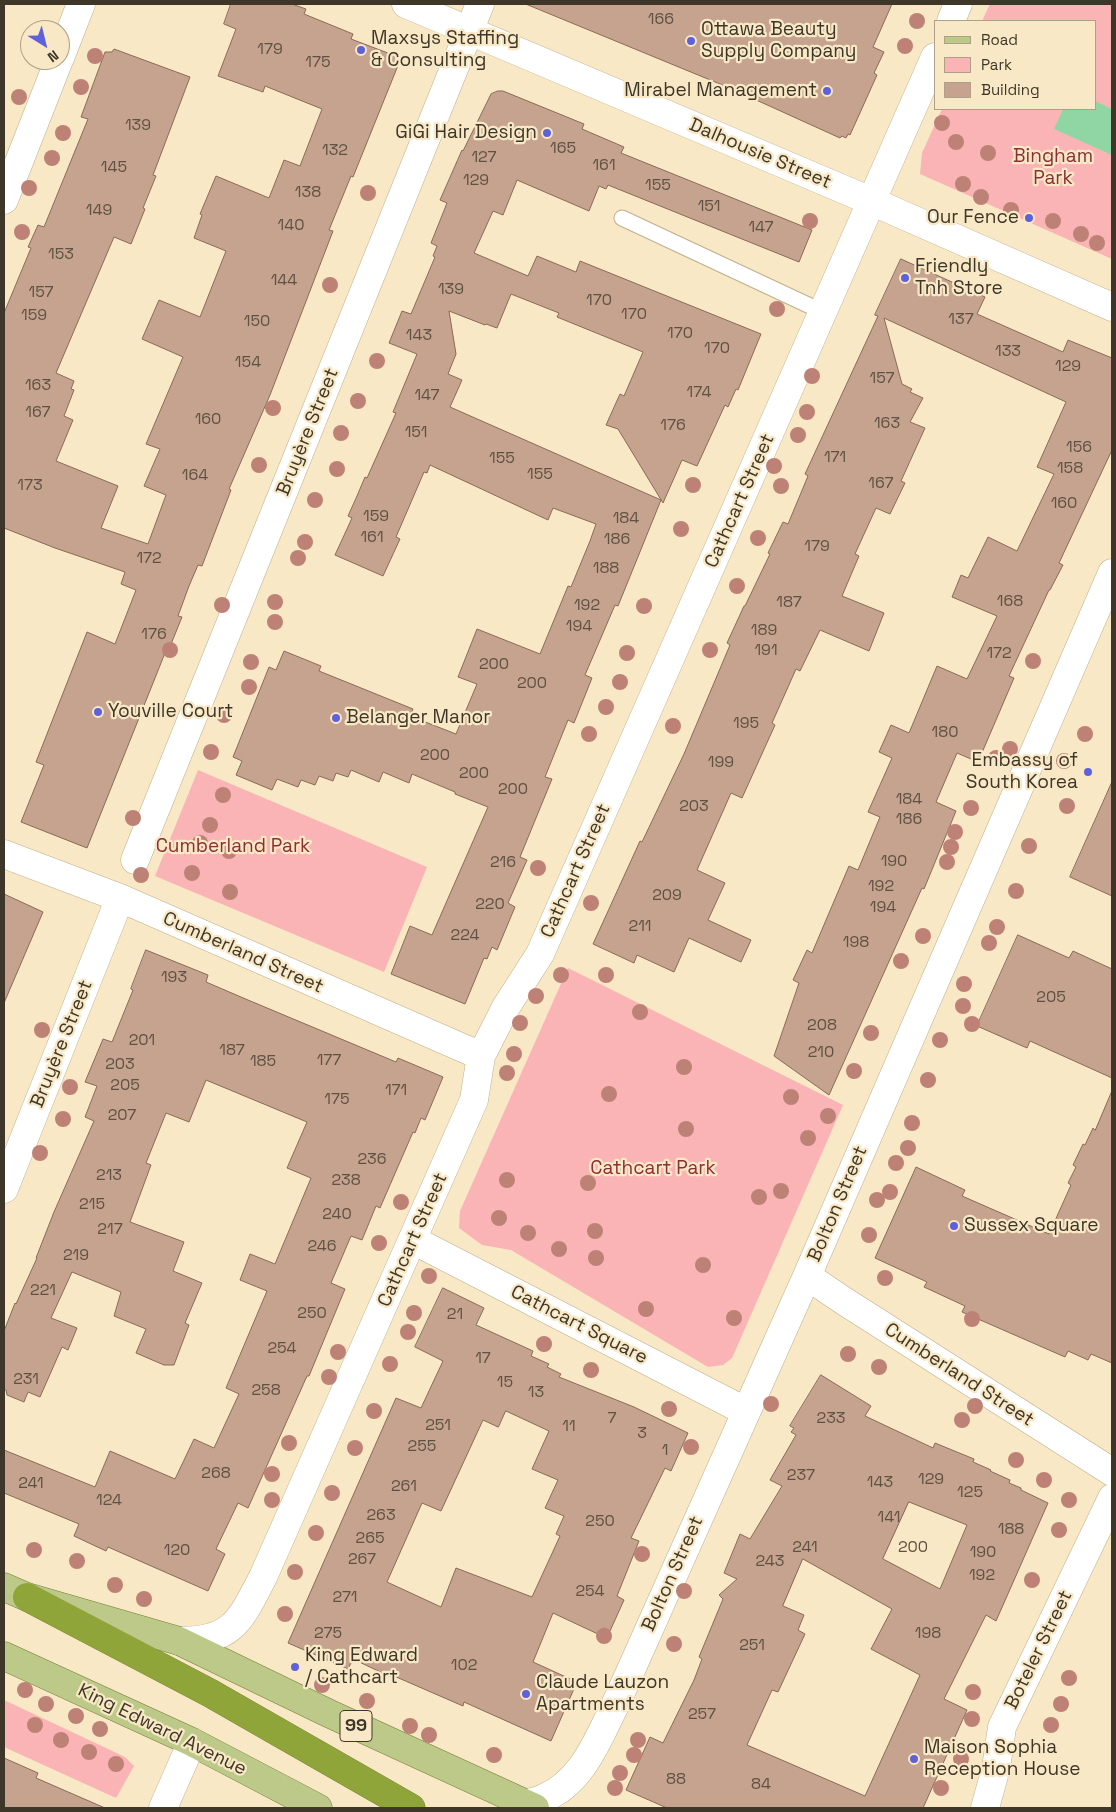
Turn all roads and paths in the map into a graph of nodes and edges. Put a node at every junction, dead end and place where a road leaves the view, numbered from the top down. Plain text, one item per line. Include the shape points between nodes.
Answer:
1 (81, 4) edge
2 (406, 4) edge
3 (480, 4) edge
4 (958, 4) edge
5 (951, 20) edge
6 (469, 31) junction
7 (70, 33) edge
8 (934, 60) edge
9 (56, 70) edge
10 (4, 200) edge
11 (871, 201) junction
12 (622, 218) dead end
13 (1112, 307) edge
14 (823, 312) junction
15 (1112, 573) edge
16 (4, 854) edge
17 (135, 860) dead end
18 (120, 898) junction
19 (481, 1056) junction
20 (4, 1189) edge
21 (413, 1240) junction
22 (807, 1276) junction
23 (745, 1411) junction
24 (1112, 1472) edge
25 (1112, 1498) edge
26 (15, 1592) edge
27 (179, 1641) junction
28 (4, 1656) edge
29 (192, 1742) junction
30 (530, 1806) edge
31 (163, 1808) edge
32 (318, 1808) edge
33 (411, 1808) edge
34 (985, 1808) edge

1 - 7 street
2 - 6 street, Dalhousie Street
3 - 6 street, Bruyère Street
4 - 5 street
6 - 11 street, Dalhousie Street
6 - 17 street, Bruyère Street
8 - 11 street, Cathcart Street
9 - 10 street
11 - 13 street, Dalhousie Street
11 - 14 street, Cathcart Street
12 - 14 lane
14 - 19 street, Cathcart Street via 540,954 506,1007
15 - 22 street, Bolton Street
16 - 18 street, Cumberland Street
18 - 19 street, Cumberland Street
18 - 20 street, Bruyère Street
19 - 21 street, Cathcart Street via 474,1100
21 - 23 street, Cathcart Square
21 - 27 street, Cathcart Street via 244,1614 215,1637
22 - 23 street, Bolton Street
22 - 24 street, Cumberland Street
23 - 30 street, Bolton Street via 618,1699 588,1758 561,1788
25 - 34 street, Boteler Street via 1002,1727 996,1768
26 - 27 main road, 99
26 - 33 highway via 210,1693
27 - 30 main road, 99
28 - 29 main road, King Edward Avenue
29 - 31 street
29 - 32 main road, King Edward Avenue

